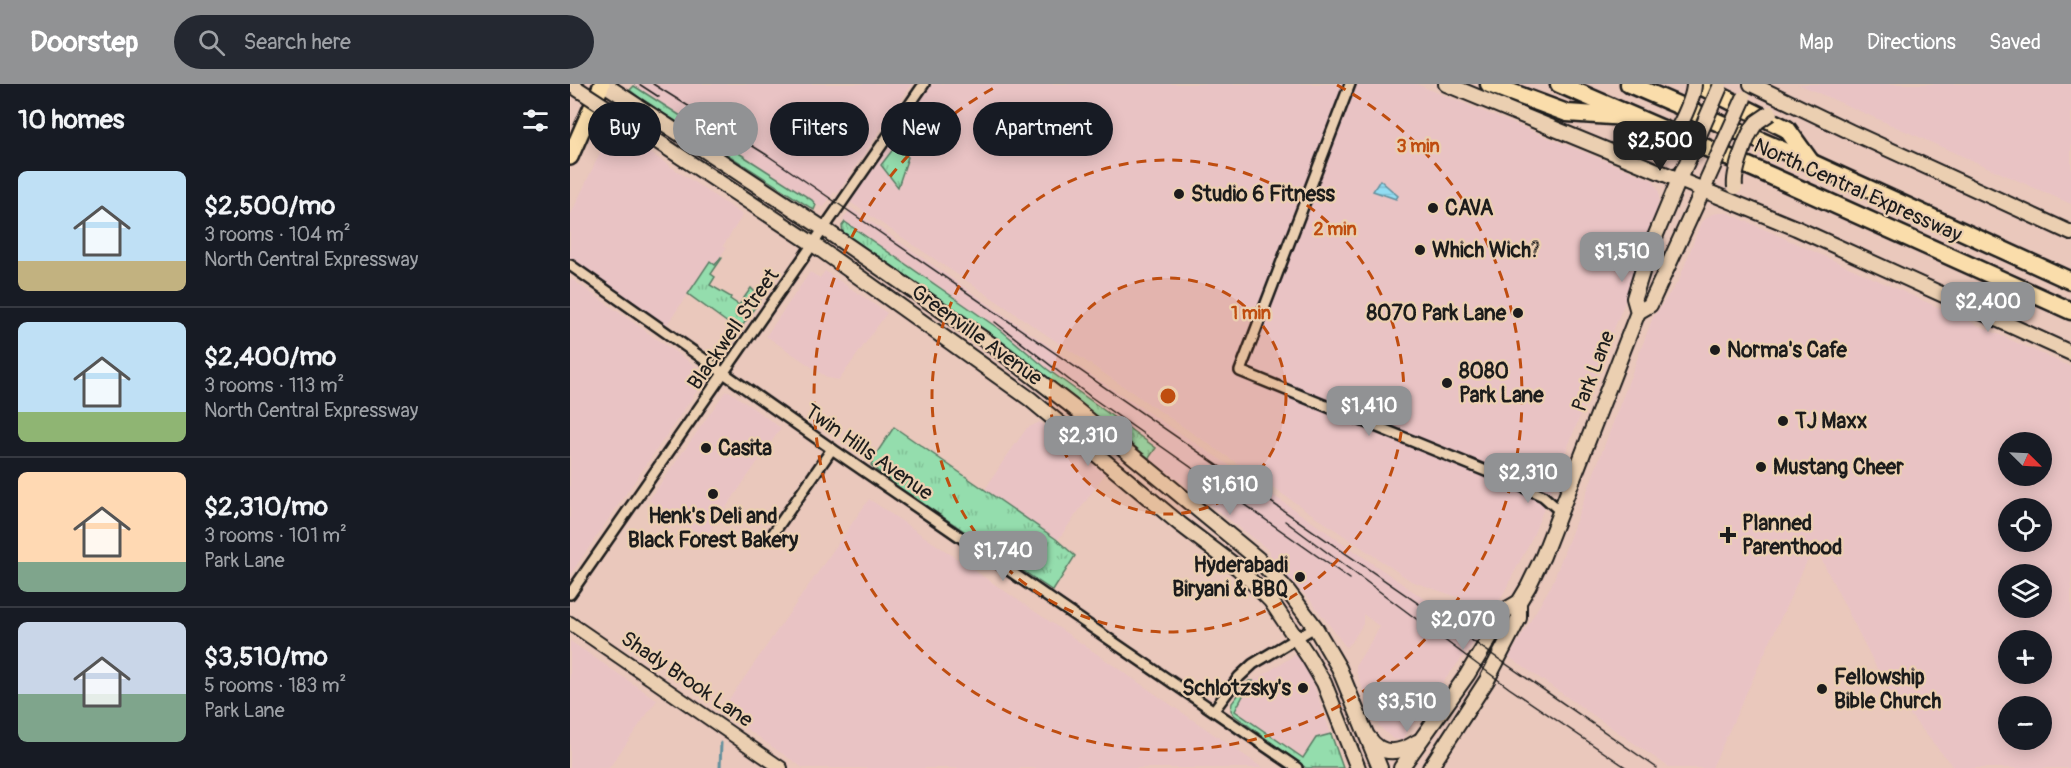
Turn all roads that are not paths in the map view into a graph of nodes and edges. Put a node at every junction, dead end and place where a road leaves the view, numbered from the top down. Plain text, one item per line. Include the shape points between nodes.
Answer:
1 (603, 84) edge
2 (924, 84) edge
3 (1350, 84) edge
4 (1446, 84) edge
5 (1489, 84) edge
6 (1559, 84) edge
7 (1629, 84) edge
8 (1696, 84) edge
9 (1750, 84) edge
10 (570, 85) edge
11 (1720, 86) edge
12 (1794, 106) junction
13 (1638, 118) junction
14 (570, 157) edge
15 (1810, 162) junction
16 (1640, 163) junction
17 (1682, 173) junction
18 (1705, 184) junction
19 (1743, 206) junction
20 (824, 229) junction
21 (2071, 233) edge
22 (813, 244) junction
23 (570, 265) edge
24 (2071, 281) edge
25 (2071, 311) edge
26 (1638, 312) junction
27 (928, 326) junction
28 (995, 346) junction
29 (2071, 353) edge
30 (724, 372) junction
31 (1072, 407) junction
32 (1060, 423) junction
33 (832, 449) junction
34 (1194, 507) junction
35 (1560, 511) junction
36 (1180, 524) junction
37 (770, 538) dead end
38 (570, 594) edge
39 (1519, 602) junction
40 (570, 623) edge
41 (1315, 627) junction
42 (1297, 637) junction
43 (1214, 710) junction
44 (1364, 731) junction
45 (1422, 740) junction
46 (780, 768) edge
47 (1297, 768) edge
48 (1358, 768) edge
49 (1380, 768) edge
50 (1401, 768) edge
51 (1430, 768) edge

1 - 14 main road
1 - 20 main road, Greenville Avenue
2 - 20 street, Blackwell Street
3 - 35 street via 1240,371 1508,480 1543,496
4 - 16 main road
5 - 13 highway via 1567,113
6 - 13 highway, North Central Expressway
7 - 15 highway, North Central Expressway
8 - 15 highway via 1787,129
8 - 16 main road, bridge via 1671,142 1657,157
9 - 12 main road
9 - 18 main road, Park Lane, bridge
10 - 22 main road, Greenville Avenue, bridge
11 - 17 main road, Park Lane, bridge
12 - 19 main road, bridge via 1770,113 1753,128 1736,169 1735,188
12 - 21 main road
13 - 25 highway, North Central Expressway
15 - 24 highway, North Central Expressway
16 - 17 main road
17 - 18 main road
17 - 26 main road, Park Lane via 1634,297
18 - 19 main road
18 - 26 main road, Park Lane via 1650,305
19 - 29 main road
20 - 22 street, Blackwell Street
20 - 28 main road, Greenville Avenue
22 - 27 main road, Greenville Avenue
22 - 30 street, Blackwell Street
23 - 30 street, Twin Hills Avenue
26 - 35 main road, Park Lane
27 - 28 main road via 950,327 987,351
27 - 32 main road, Greenville Avenue
28 - 31 main road, Greenville Avenue
30 - 33 street, Twin Hills Avenue
30 - 38 street, Blackwell Street
31 - 32 main road
31 - 34 main road, Greenville Avenue
32 - 36 main road, Greenville Avenue
33 - 37 street
33 - 43 street, Twin Hills Avenue
34 - 36 main road
34 - 41 main road, Greenville Avenue via 1258,559
35 - 39 main road, Park Lane
36 - 42 main road, Greenville Avenue via 1253,582
39 - 45 main road, Park Lane via 1507,609
39 - 51 main road, Park Lane via 1519,618 1487,681
40 - 46 street, Shady Brook Lane
41 - 42 street
41 - 44 main road, Greenville Avenue via 1339,668
42 - 43 street via 1253,664
42 - 48 main road, Greenville Avenue via 1324,683
43 - 47 street, Twin Hills Avenue
44 - 45 main road via 1386,752 1398,752
44 - 49 main road, Greenville Avenue
45 - 50 main road, Park Lane

